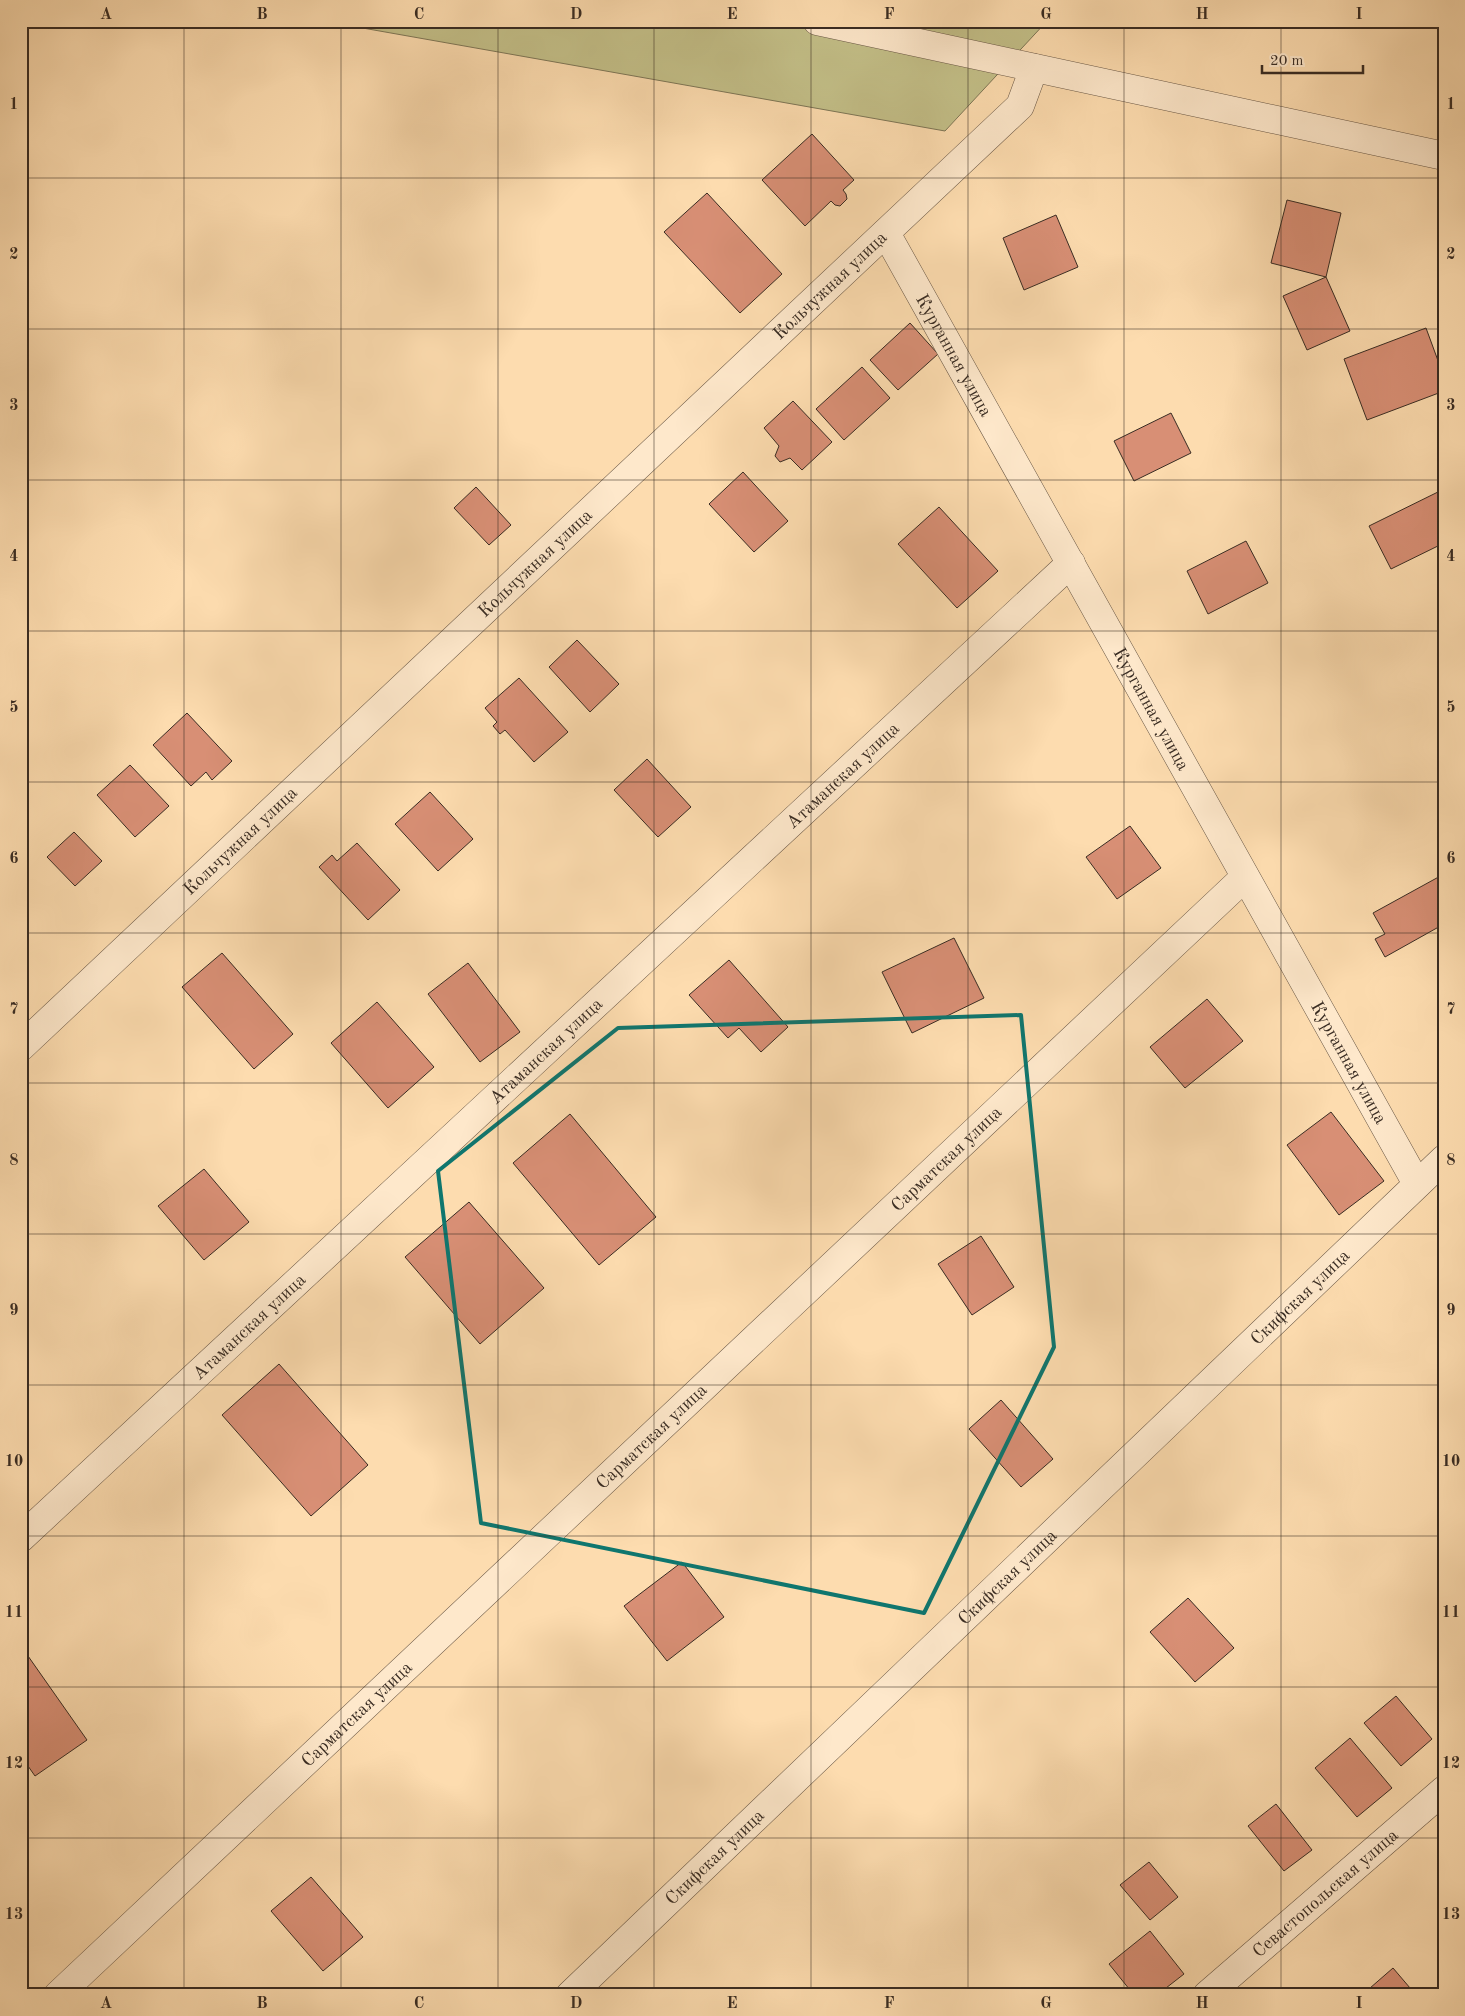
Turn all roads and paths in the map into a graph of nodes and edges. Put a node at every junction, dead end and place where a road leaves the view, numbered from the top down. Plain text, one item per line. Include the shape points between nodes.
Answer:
1 (817, 21) edge
2 (1034, 68) junction
3 (1444, 156) edge
4 (886, 233) junction
5 (1071, 563) junction
6 (1245, 877) junction
7 (21, 1047) edge
8 (1444, 1159) edge
9 (1417, 1184) junction
10 (21, 1538) edge
11 (1444, 1790) edge
12 (58, 1995) edge
13 (570, 1995) edge
14 (1207, 1995) edge

1 - 2 street
2 - 3 street
2 - 4 street, Кольчужная улица via 1020,106
4 - 5 street, Курганная улица
4 - 7 street, Кольчужная улица
5 - 6 street, Курганная улица
5 - 10 street, Атаманская улица
6 - 9 street, Курганная улица
6 - 12 street, Сарматская улица
8 - 9 street, Скифская улица
9 - 13 street, Скифская улица
11 - 14 street, Севастопольская улица

